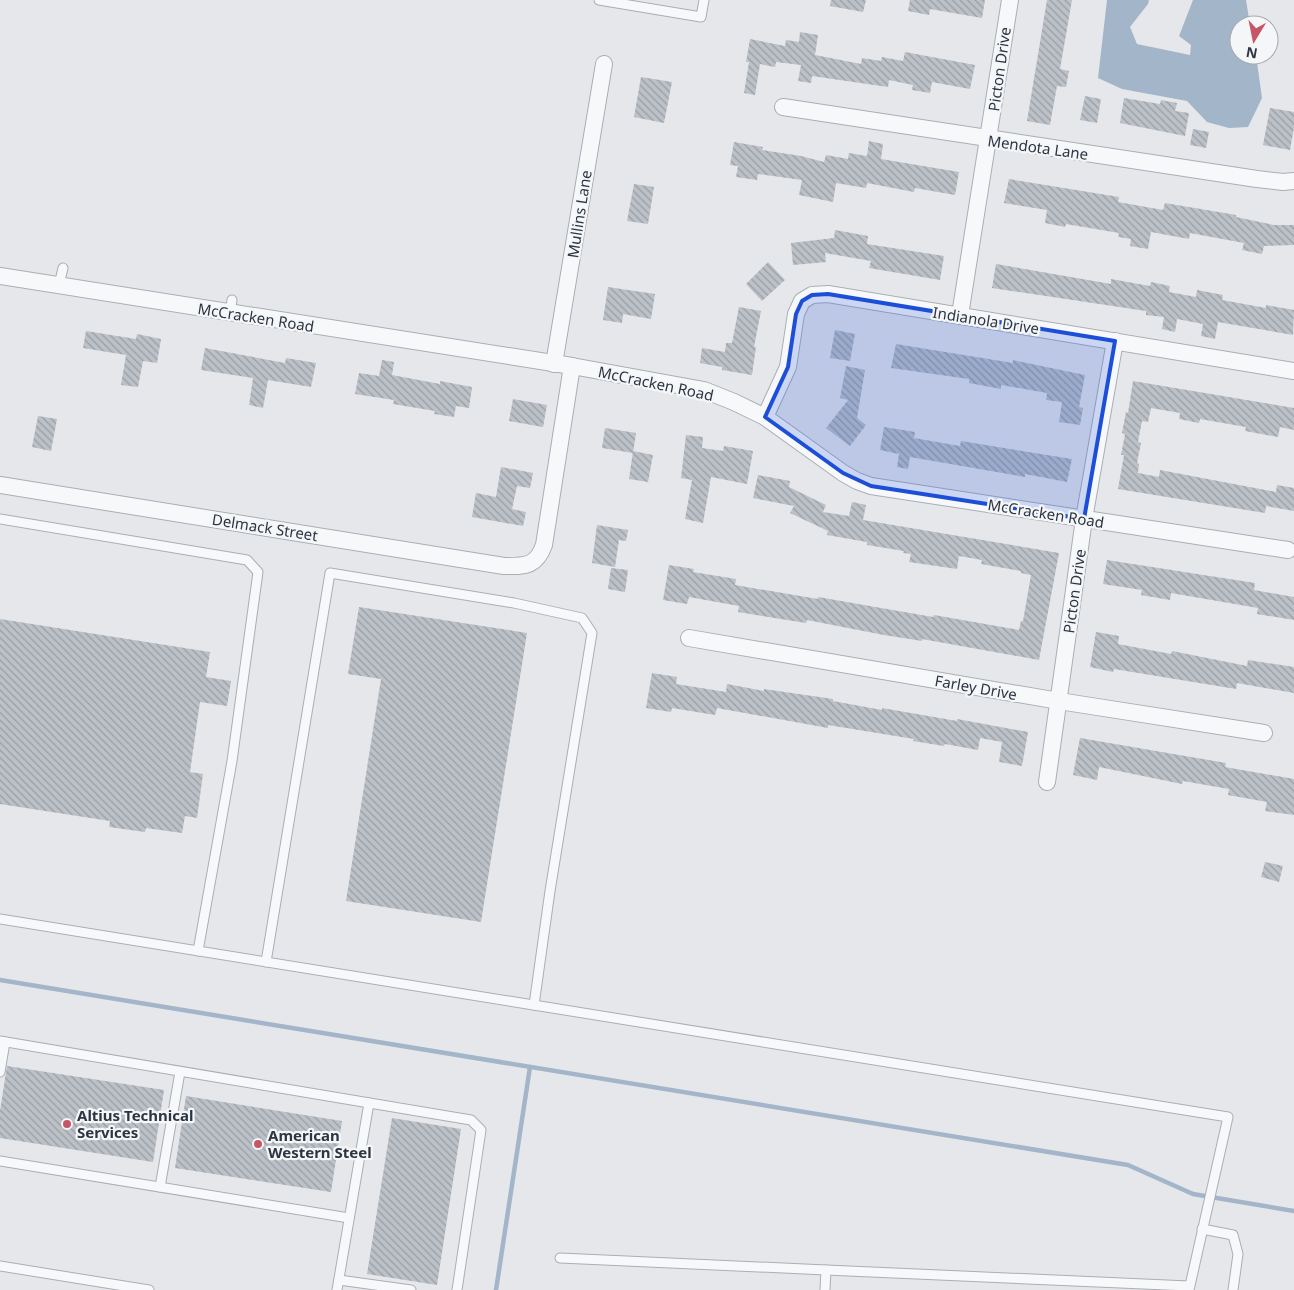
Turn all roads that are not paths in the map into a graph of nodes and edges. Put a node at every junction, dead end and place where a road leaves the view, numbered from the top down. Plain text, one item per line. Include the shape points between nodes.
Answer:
1 (599, 0) edge
2 (704, 0) edge
3 (1010, 0) edge
4 (604, 64) dead end
5 (783, 107) dead end
6 (989, 140) junction
7 (1294, 181) edge
8 (63, 268) dead end
9 (0, 276) edge
10 (60, 285) junction
11 (960, 315) junction
12 (1115, 341) junction
13 (554, 364) junction
14 (572, 366) junction
15 (1293, 371) edge
16 (765, 417) junction
17 (0, 485) edge
18 (0, 519) edge
19 (1084, 519) junction
20 (1288, 550) dead end
21 (689, 638) dead end
22 (1059, 701) junction
23 (1264, 733) dead end
24 (1047, 782) dead end
25 (0, 919) edge
26 (198, 951) junction
27 (266, 962) junction
28 (534, 1005) junction
29 (2, 1042) edge
30 (0, 1072) edge
31 (180, 1072) junction
32 (369, 1103) junction
33 (0, 1161) edge
34 (160, 1187) junction
35 (350, 1218) junction
36 (1202, 1229) junction
37 (560, 1258) dead end
38 (0, 1266) edge
39 (826, 1270) junction
40 (339, 1280) junction
41 (1189, 1288) edge
42 (145, 1290) edge
43 (337, 1290) edge
44 (411, 1290) edge
45 (456, 1290) edge
46 (825, 1290) edge
47 (1233, 1290) edge

1 - 2 lane via 701,17
3 - 6 street, Picton Drive
4 - 13 street, Mullins Lane
5 - 6 street, Mendota Lane
6 - 7 street, Mendota Lane via 1257,179
6 - 11 street, Picton Drive
8 - 10 lane
9 - 10 street, McCracken Road
10 - 13 street, McCracken Road via 231,306
11 - 12 street, Indianola Drive
11 - 16 street, Indianola Drive via 828,294 812,295 802,301 796,314 788,367
12 - 15 street, Indianola Drive
12 - 19 street, Picton Drive
13 - 14 street, McCracken Road
14 - 16 street, McCracken Road via 704,390
14 - 17 street, Delmack Street via 544,545 540,557 530,564 504,566
16 - 19 street, McCracken Road via 843,474 871,486
18 - 26 lane via 247,560 258,572 232,761
19 - 20 street, McCracken Road
19 - 22 street, Picton Drive
21 - 22 street, Farley Drive
22 - 23 street, Farley Drive
22 - 24 street, Picton Drive
25 - 26 lane
26 - 27 lane
27 - 28 lane
27 - 28 lane via 330,573 514,603 582,618 592,633
28 - 36 lane via 1228,1117
29 - 30 lane
29 - 31 lane
31 - 32 lane
31 - 34 lane
32 - 35 lane
32 - 45 lane via 471,1120 481,1130
33 - 34 lane
34 - 35 lane
35 - 40 lane
36 - 41 lane
36 - 47 lane via 1233,1235 1238,1254
37 - 39 lane
38 - 42 lane
39 - 41 lane
39 - 46 lane
40 - 43 lane
40 - 44 lane

